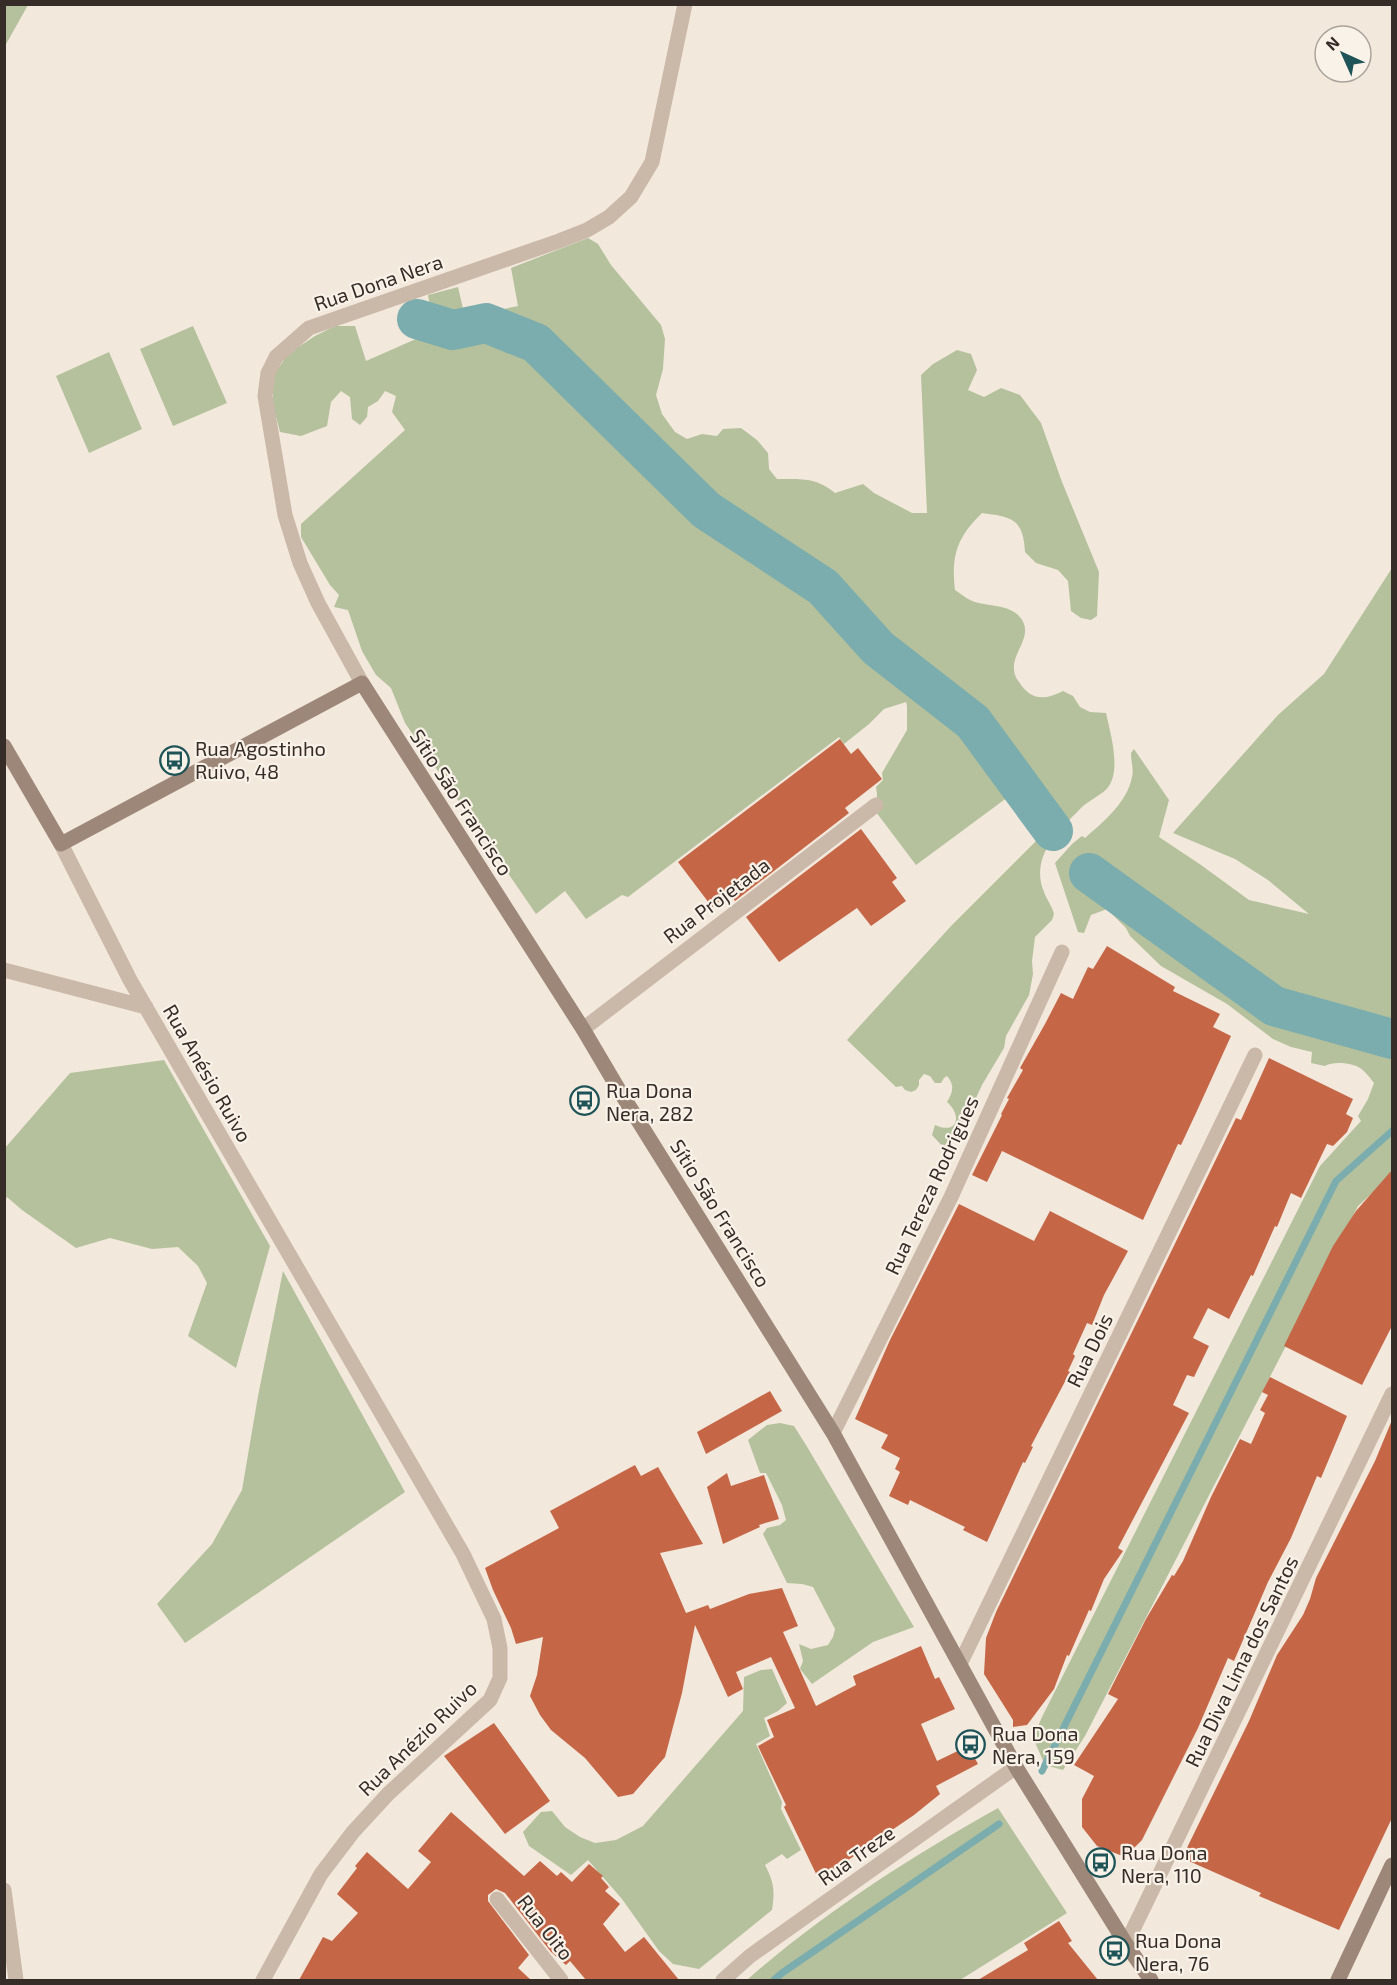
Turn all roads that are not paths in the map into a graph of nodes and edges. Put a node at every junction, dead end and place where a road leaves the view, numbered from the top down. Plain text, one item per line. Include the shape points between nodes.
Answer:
1 (685, 4) edge
2 (362, 683) junction
3 (4, 746) edge
4 (876, 805) dead end
5 (62, 844) junction
6 (1062, 952) dead end
7 (4, 970) edge
8 (146, 1007) junction
9 (583, 1029) junction
10 (1256, 1055) dead end
11 (1392, 1394) edge
12 (384, 1416) joint
13 (833, 1433) junction
14 (960, 1664) junction
15 (1016, 1767) junction
16 (1392, 1865) edge
17 (4, 1890) edge
18 (497, 1899) dead end
19 (1126, 1944) junction
20 (558, 1979) edge
21 (16, 1980) edge
22 (263, 1980) edge
23 (723, 1980) edge
24 (1151, 1980) edge
25 (1338, 1980) edge

1 - 2 street, Rua Dona Nera via 652,162 631,197 609,217 559,241 309,328 276,357 268,373 265,396 285,515 318,603
2 - 5 street
2 - 9 street, Sítio São Francisco
3 - 5 street, Rua Anésio Ruivo
4 - 9 street, Rua Projetada
5 - 8 street, Rua Anésio Ruivo
6 - 13 street, Rua Tereza Rodrigues via 951,1197
7 - 8 street
8 - 12 street, Rua Anésio Ruivo
9 - 13 street, Sítio São Francisco
10 - 14 street, Rua Dois
11 - 19 street, Rua Diva Lima dos Santos
12 - 22 street, Rua Anézio Ruivo via 463,1554 494,1619 500,1648 500,1678 490,1700 388,1794 353,1832 321,1875
13 - 14 street, Sítio São Francisco
14 - 15 street, Sítio São Francisco
15 - 19 street
15 - 23 street, Rua Treze via 750,1956
16 - 25 street
17 - 21 street
18 - 20 street, Rua Oito
19 - 24 street

